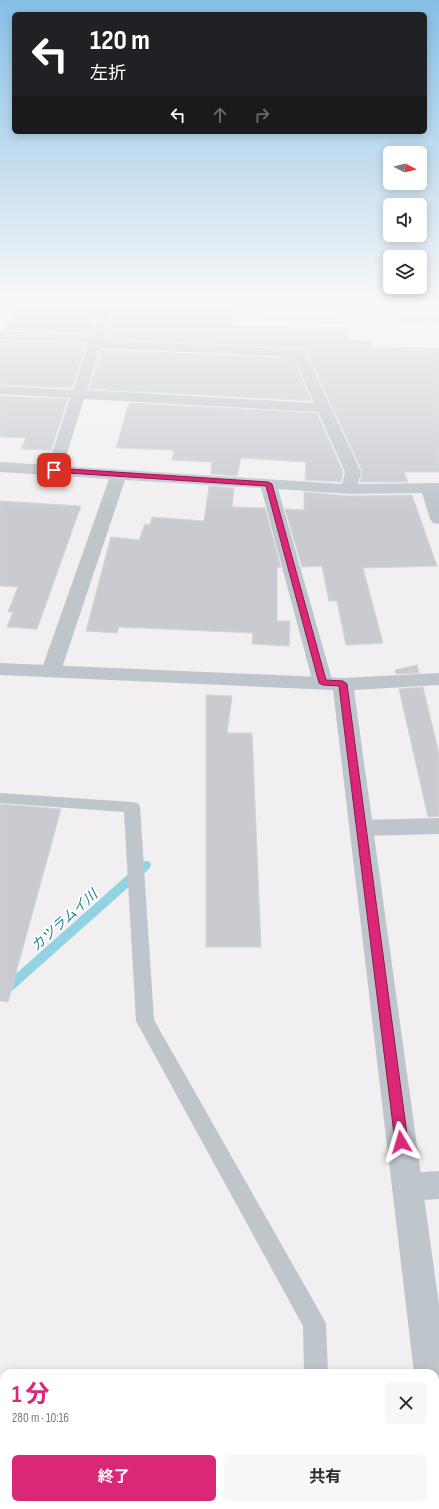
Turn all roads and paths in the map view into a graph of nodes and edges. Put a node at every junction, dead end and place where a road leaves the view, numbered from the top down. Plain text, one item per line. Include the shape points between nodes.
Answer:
1 (86, 370) edge
2 (307, 370) edge
3 (0, 390) edge
4 (78, 396) junction
5 (324, 408) junction
6 (0, 467) edge
7 (54, 470) junction
8 (118, 474) junction
9 (268, 484) junction
10 (434, 488) edge
11 (349, 489) junction
12 (439, 519) edge
13 (0, 669) edge
14 (51, 671) junction
15 (439, 679) edge
16 (333, 683) junction
17 (0, 798) edge
18 (439, 826) edge
19 (361, 828) junction
20 (439, 1185) edge
21 (407, 1186) junction
22 (316, 1369) edge
23 (430, 1369) edge

1 - 4 street
2 - 5 street
3 - 4 street
4 - 5 street
4 - 7 street
5 - 11 street via 353,472
6 - 7 street
7 - 8 street
8 - 9 street
8 - 14 street
9 - 11 street
9 - 16 street
10 - 11 street
10 - 12 street
13 - 14 street
14 - 16 street
15 - 16 street
16 - 19 street
17 - 22 lane via 132,807 145,1021 314,1324
18 - 19 street
19 - 21 street
20 - 21 street
21 - 23 street

